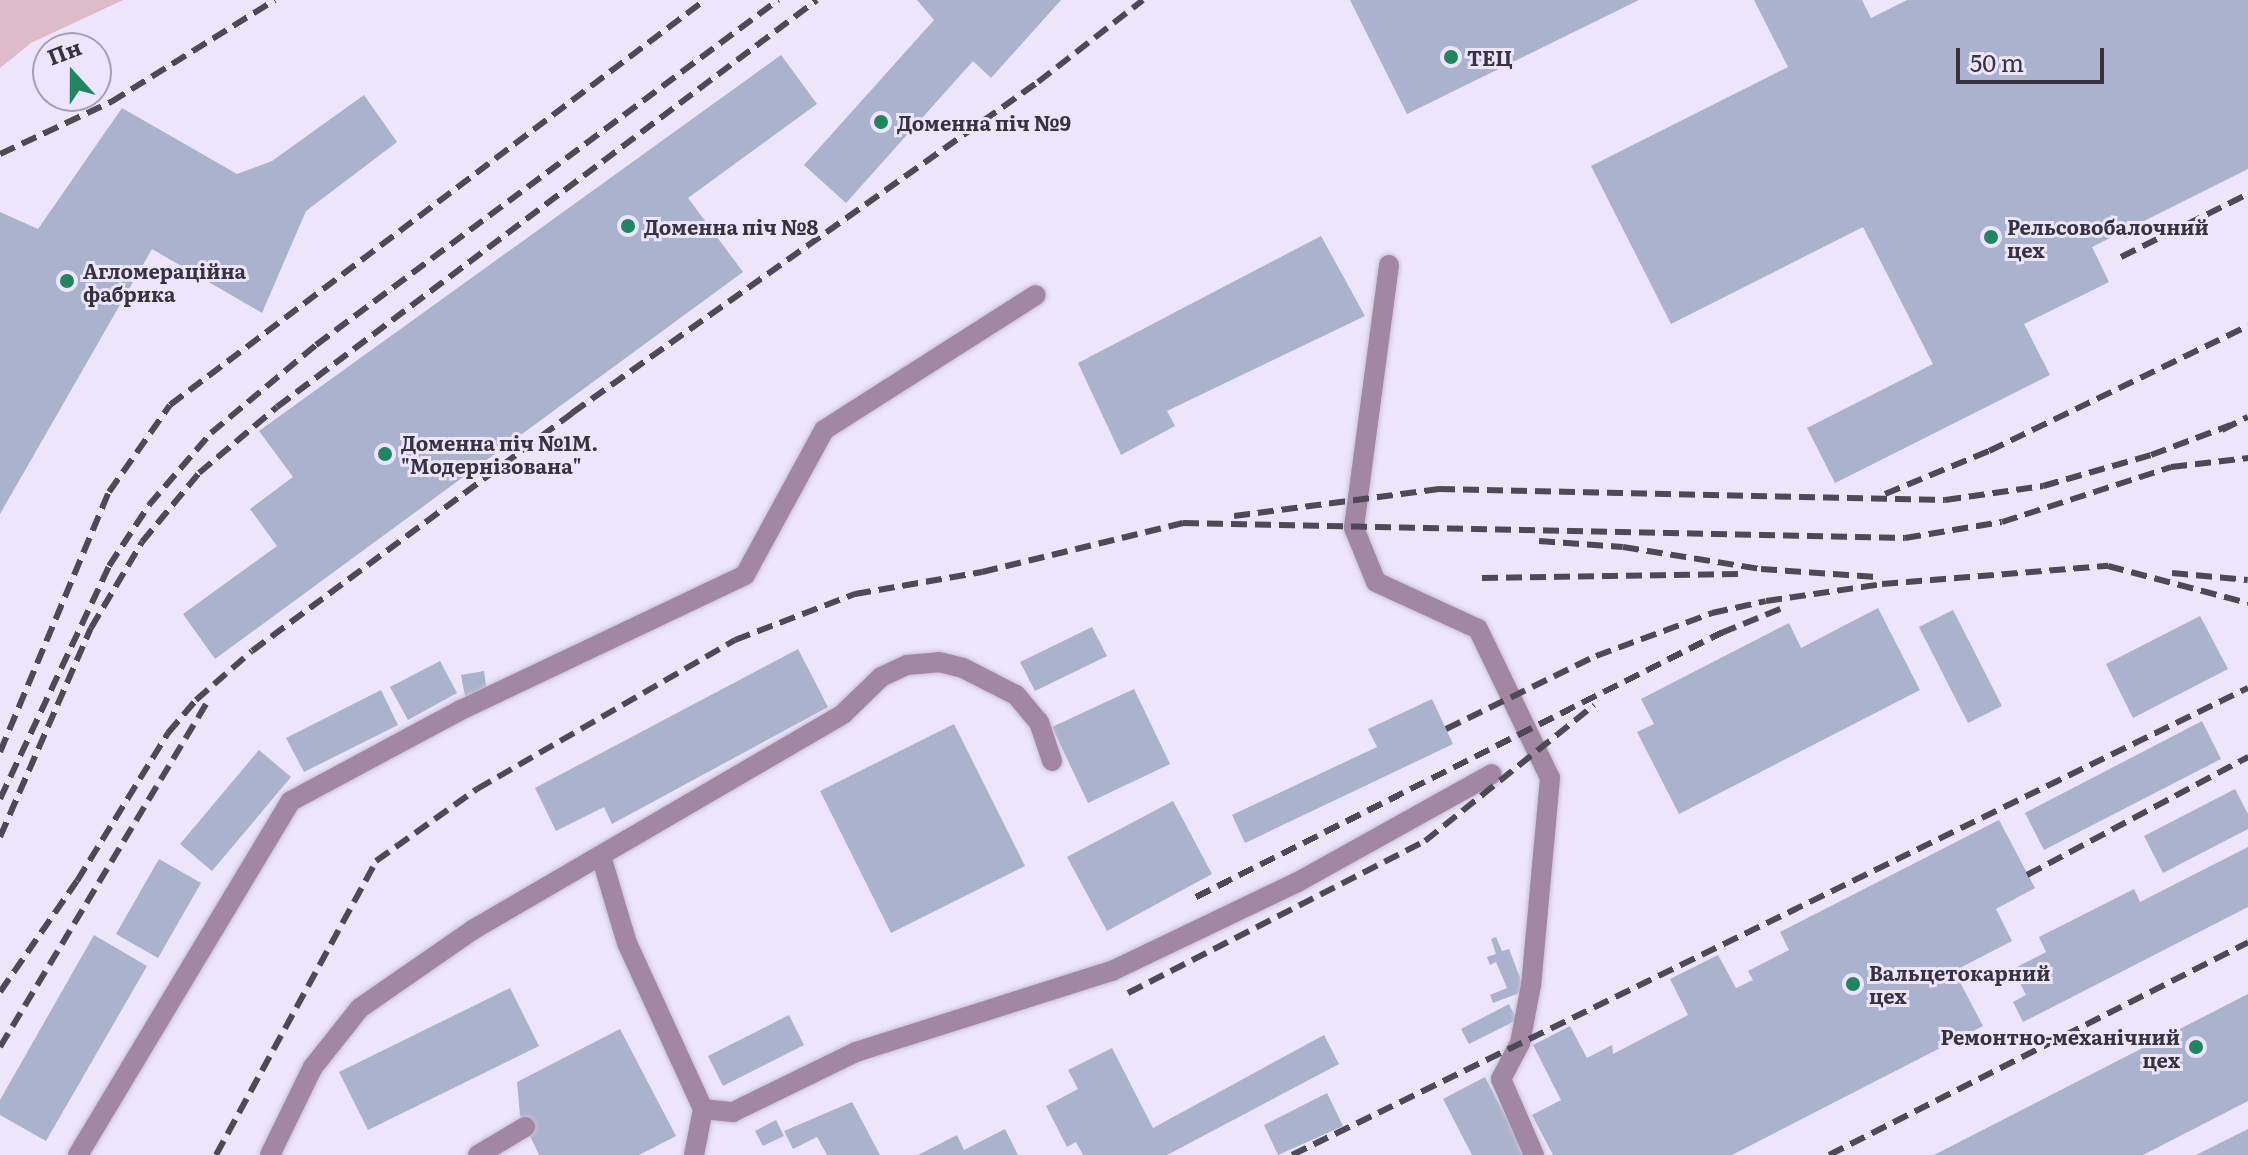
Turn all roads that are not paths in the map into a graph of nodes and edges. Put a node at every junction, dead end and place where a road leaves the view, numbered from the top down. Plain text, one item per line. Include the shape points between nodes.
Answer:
1 (1389, 265) dead end
2 (1036, 295) dead end
3 (1052, 761) dead end
4 (1492, 774) dead end
5 (601, 856) junction
6 (703, 1109) junction
7 (525, 1127) dead end
8 (78, 1155) edge
9 (270, 1155) edge
10 (478, 1155) edge
11 (694, 1155) edge
12 (1534, 1155) edge

1 - 12 lane via 1354,528 1376,582 1478,629 1550,778 1531,985 1520,1043 1501,1079
2 - 8 lane via 824,430 745,575 461,710 291,801
3 - 5 lane via 1039,722 1016,695 963,668 939,662 907,665 881,677 843,714
4 - 6 lane via 1296,883 1112,971 856,1052 733,1112 717,1115
5 - 6 lane via 627,943
5 - 9 lane via 474,929 360,1008 313,1067
6 - 11 lane
7 - 10 lane

